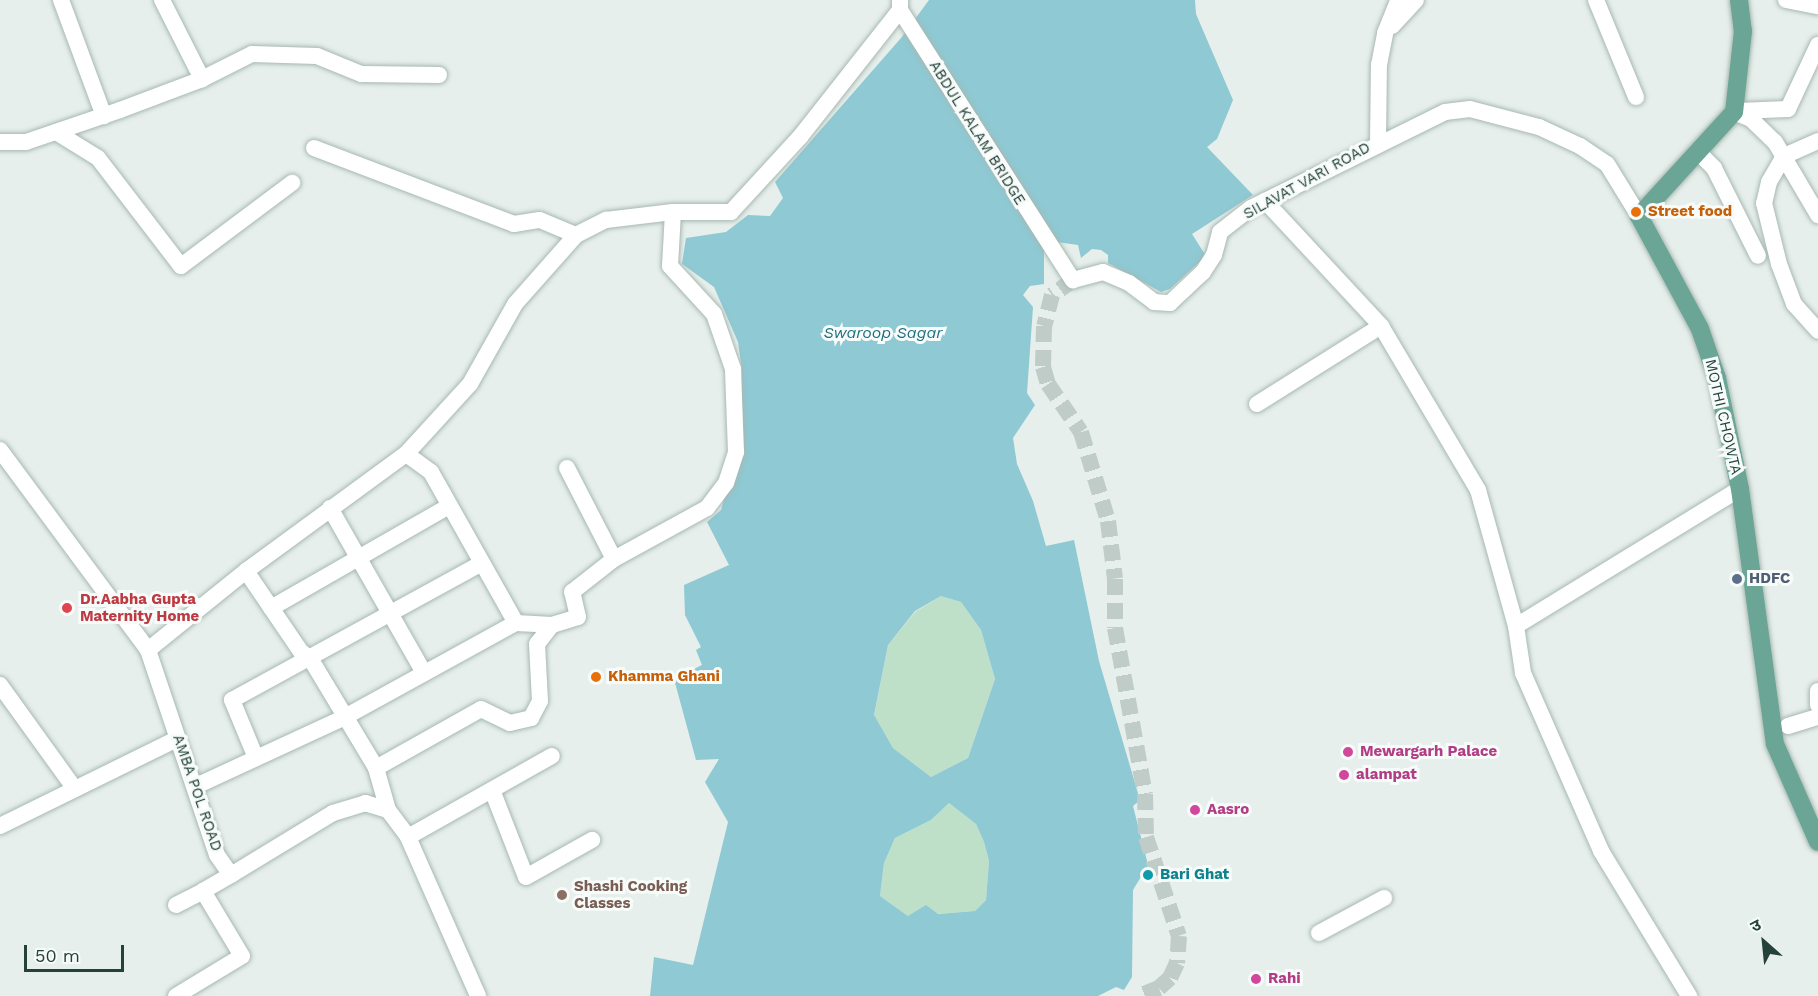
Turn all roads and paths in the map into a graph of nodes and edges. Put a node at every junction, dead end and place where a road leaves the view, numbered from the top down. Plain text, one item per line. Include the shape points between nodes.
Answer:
1 (62, 0) edge
2 (162, 0) edge
3 (1398, 0) edge
4 (1416, 0) edge
5 (1596, 0) edge
6 (1738, 0) edge
7 (1786, 0) edge
8 (1813, 3) edge
9 (900, 5) edge
10 (1385, 33) junction
11 (1818, 45) edge
12 (439, 75) dead end
13 (202, 79) junction
14 (1636, 97) dead end
15 (1734, 112) junction
16 (104, 116) junction
17 (56, 132) junction
18 (1818, 141) edge
19 (0, 142) edge
20 (1378, 142) junction
21 (314, 148) dead end
22 (1698, 152) junction
23 (1784, 156) junction
24 (292, 183) dead end
25 (1265, 201) junction
26 (673, 212) junction
27 (1818, 215) edge
28 (1639, 216) junction
29 (576, 235) junction
30 (1758, 256) dead end
31 (1073, 280) joint
32 (1381, 326) junction
33 (1818, 331) edge
34 (1257, 404) dead end
35 (0, 450) edge
36 (406, 454) junction
37 (567, 468) dead end
38 (1740, 489) junction
39 (449, 506) junction
40 (330, 508) junction
41 (358, 556) junction
42 (614, 559) junction
43 (480, 564) junction
44 (246, 571) junction
45 (271, 608) junction
46 (390, 615) junction
47 (516, 623) junction
48 (552, 625) junction
49 (1516, 626) junction
50 (148, 650) junction
51 (310, 658) junction
52 (424, 673) junction
53 (0, 685) edge
54 (1818, 691) edge
55 (1818, 705) edge
56 (1818, 717) edge
57 (343, 718) junction
58 (1788, 726) dead end
59 (177, 739) junction
60 (552, 756) dead end
61 (256, 758) junction
62 (376, 768) junction
63 (196, 786) junction
64 (75, 789) junction
65 (492, 790) junction
66 (388, 810) junction
67 (0, 826) edge
68 (408, 837) junction
69 (592, 840) dead end
70 (1818, 842) edge
71 (231, 875) junction
72 (203, 891) junction
73 (1384, 898) dead end
74 (176, 905) dead end
75 (1319, 933) dead end
76 (176, 996) edge
77 (478, 996) edge
78 (1689, 996) edge

1 - 16 street
2 - 13 street
3 - 10 street
4 - 10 street
5 - 14 street
6 - 15 main road via 1743,31
7 - 8 street
9 - 26 street via 800,137 732,213
9 - 31 street, ABDUL KALAM BRIDGE
10 - 20 street via 1376,112
11 - 15 street via 1788,109
12 - 13 street via 362,74 317,56 252,54
13 - 16 street
15 - 22 main road
15 - 23 street via 1751,119
16 - 17 street
17 - 19 street via 26,142
17 - 24 street via 98,158 181,266
18 - 23 street
20 - 25 street, SILAVAT VARI ROAD
20 - 28 street, SILAVAT VARI ROAD via 1445,112 1470,109 1539,127 1607,164
21 - 29 street via 514,224 540,220
22 - 28 main road
22 - 30 street via 1714,168
23 - 27 street
23 - 33 street via 1769,182 1764,203 1767,224 1794,304
25 - 31 street, SILAVAT VARI ROAD via 1220,232 1214,255 1203,272 1170,303 1154,302 1129,283 1103,272
25 - 32 street
26 - 29 street via 606,220
26 - 42 street via 670,266 714,314 733,369 738,419 736,452 726,483 707,508
28 - 38 main road, MOTHI CHOWTA via 1700,329 1717,378
29 - 36 street via 515,304 470,384
32 - 34 street
32 - 49 street via 1434,411 1466,476 1478,490
35 - 50 street, AMBA POL ROAD
36 - 39 street via 431,472
36 - 40 street
37 - 42 street
38 - 49 street
38 - 70 main road, MOTHI CHOWTA via 1775,744
39 - 41 street
39 - 43 street
40 - 41 street
40 - 44 street
41 - 45 street
41 - 46 street
42 - 48 street via 572,592 578,617
43 - 46 street
43 - 47 street
44 - 45 street
44 - 50 street
45 - 51 street via 301,652
46 - 51 street
46 - 52 street
47 - 48 street
47 - 52 street
48 - 62 street via 537,644 540,701 531,718 510,723 481,709
49 - 78 street via 1523,673 1601,851
50 - 59 street, AMBA POL ROAD
51 - 57 street
51 - 61 street via 232,700
52 - 57 street
53 - 64 street
54 - 55 street
56 - 58 street
57 - 61 street
57 - 62 street
59 - 63 street, AMBA POL ROAD
59 - 64 street
60 - 65 street
61 - 63 street
62 - 66 street
63 - 71 street, AMBA POL ROAD via 217,855
64 - 67 street
65 - 68 street
65 - 69 street via 526,877
66 - 68 street
66 - 71 street via 365,803 333,813
68 - 77 street
71 - 72 street
72 - 74 street
72 - 76 street via 242,956
73 - 75 street

